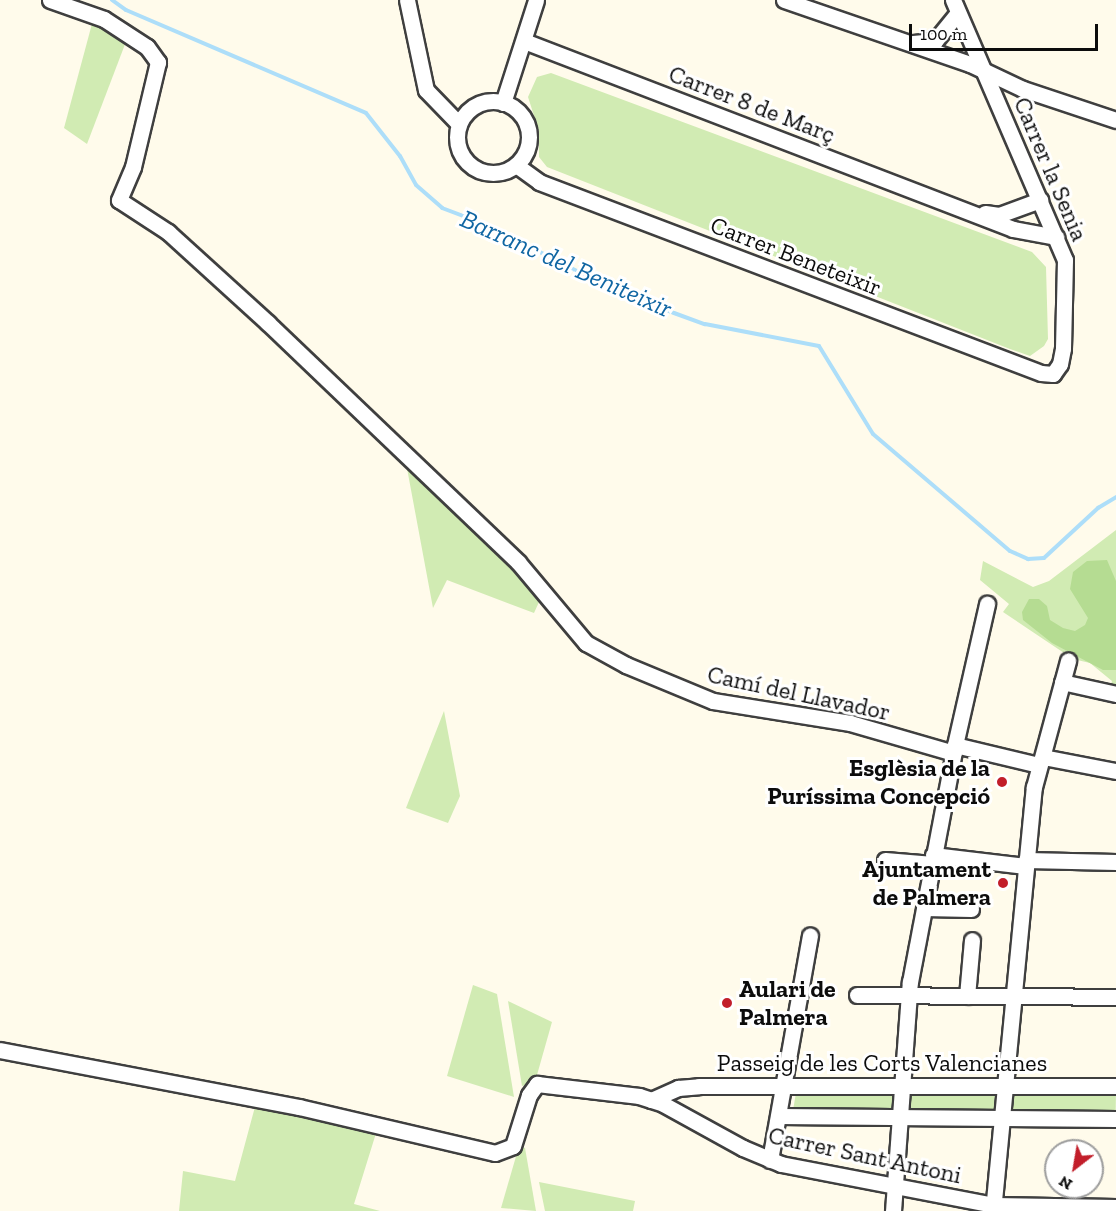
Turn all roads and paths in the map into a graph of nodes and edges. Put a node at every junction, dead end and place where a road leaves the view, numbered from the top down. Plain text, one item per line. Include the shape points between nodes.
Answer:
1 (50, 0) edge
2 (407, 0) edge
3 (536, 0) edge
4 (784, 0) edge
5 (956, 6) edge
6 (524, 41) junction
7 (904, 43) junction
8 (974, 48) junction
9 (986, 73) junction
10 (503, 103) junction
11 (1116, 120) edge
12 (459, 124) junction
13 (516, 165) junction
14 (1040, 200) junction
15 (964, 209) junction
16 (1056, 237) junction
17 (1060, 364) joint
18 (987, 604) dead end
19 (1068, 661) dead end
20 (1062, 682) junction
21 (1116, 694) edge
22 (954, 749) junction
23 (1041, 761) junction
24 (1116, 771) edge
25 (885, 860) dead end
26 (933, 860) junction
27 (1116, 862) edge
28 (1026, 863) junction
29 (924, 908) junction
30 (971, 909) dead end
31 (810, 936) dead end
32 (972, 940) dead end
33 (857, 994) dead end
34 (908, 995) junction
35 (967, 996) junction
36 (1013, 997) junction
37 (1116, 997) edge
38 (0, 1050) edge
39 (1004, 1085) junction
40 (785, 1086) junction
41 (903, 1086) junction
42 (1116, 1086) edge
43 (651, 1100) junction
44 (779, 1116) junction
45 (901, 1117) junction
46 (1002, 1118) junction
47 (1116, 1119) edge
48 (770, 1160) junction
49 (895, 1186) junction
50 (1116, 1207) edge
51 (993, 1208) edge
52 (893, 1211) edge

1 - 22 street, Camí del Llavador via 104,20 147,47 158,62 133,167 119,200 176,239 518,562 572,631 599,652 713,701 850,723
2 - 12 street via 426,90
3 - 6 street
4 - 7 street
5 - 7 street via 935,41
5 - 8 street, Carrer la Senia
6 - 10 street
6 - 15 street, Carrer 8 de Març
7 - 8 street via 944,49
7 - 9 street
8 - 9 street, Carrer la Senia
9 - 11 street
9 - 14 street, Carrer la Senia
10 - 12 street via 482,103
10 - 13 street via 521,115 529,135 524,157
12 - 13 street via 461,155 477,169 497,173
13 - 17 street, Carrer Beneteixir via 539,182 1041,373 1053,374
14 - 15 street, Carrer 8 de Març via 999,215
14 - 16 street, Carrer la Senia
15 - 16 street, Carrer 8 de Març via 1013,229
16 - 17 street, Carrer la Senia via 1065,260 1066,279
18 - 22 street
19 - 20 street
20 - 21 street
20 - 23 street
22 - 23 street, Camí del Llavador
22 - 26 street
23 - 24 street, Camí del Llavador
23 - 28 street
25 - 26 street
26 - 28 street
26 - 29 street
27 - 28 street
28 - 36 street
29 - 30 street
29 - 34 street
31 - 40 street
32 - 35 street
33 - 34 street
34 - 35 street
34 - 41 street
35 - 36 street
36 - 37 street
36 - 39 street
38 - 43 street, Carrer Sant Antoni via 287,1104 495,1153 513,1146 529,1095 537,1084
39 - 41 street, Passeig de les Corts Valencianes
39 - 42 street, Passeig de les Corts Valencianes
39 - 46 street
40 - 41 street, Passeig de les Corts Valencianes
40 - 43 street, Passeig de les Corts Valencianes via 688,1087
40 - 44 street
41 - 45 street
43 - 48 street, Carrer Sant Antoni
44 - 45 street
44 - 48 street
45 - 46 street
45 - 49 street
46 - 47 street
46 - 51 street
48 - 49 street, Carrer Sant Antoni
49 - 51 street, Carrer Sant Antoni
49 - 52 street
50 - 51 street, Carrer Sant Antoni

